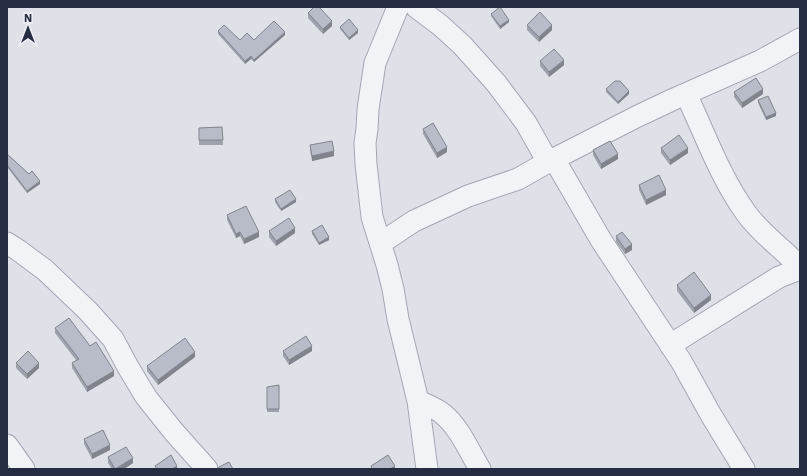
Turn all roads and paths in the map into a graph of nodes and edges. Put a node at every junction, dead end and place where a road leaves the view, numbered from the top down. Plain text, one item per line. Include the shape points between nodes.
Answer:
1 (398, 7) edge
2 (416, 7) edge
3 (800, 39) edge
4 (686, 94) junction
5 (551, 160) junction
6 (7, 243) edge
7 (381, 243) junction
8 (800, 268) edge
9 (670, 346) junction
10 (418, 401) junction
11 (7, 445) edge
12 (24, 469) edge
13 (207, 469) edge
14 (427, 469) edge
15 (480, 469) edge
16 (744, 469) edge

1 - 7 street via 374,63 365,143 372,217
2 - 5 street via 462,45 496,83
3 - 4 street via 760,61
4 - 5 street
4 - 8 street via 719,166 746,213
5 - 7 street via 518,179 446,206
5 - 9 street
6 - 13 street via 44,270 113,339 146,397
7 - 10 street
8 - 9 street via 779,277
9 - 16 street
10 - 14 street
10 - 15 street via 443,414 457,430
11 - 12 street

